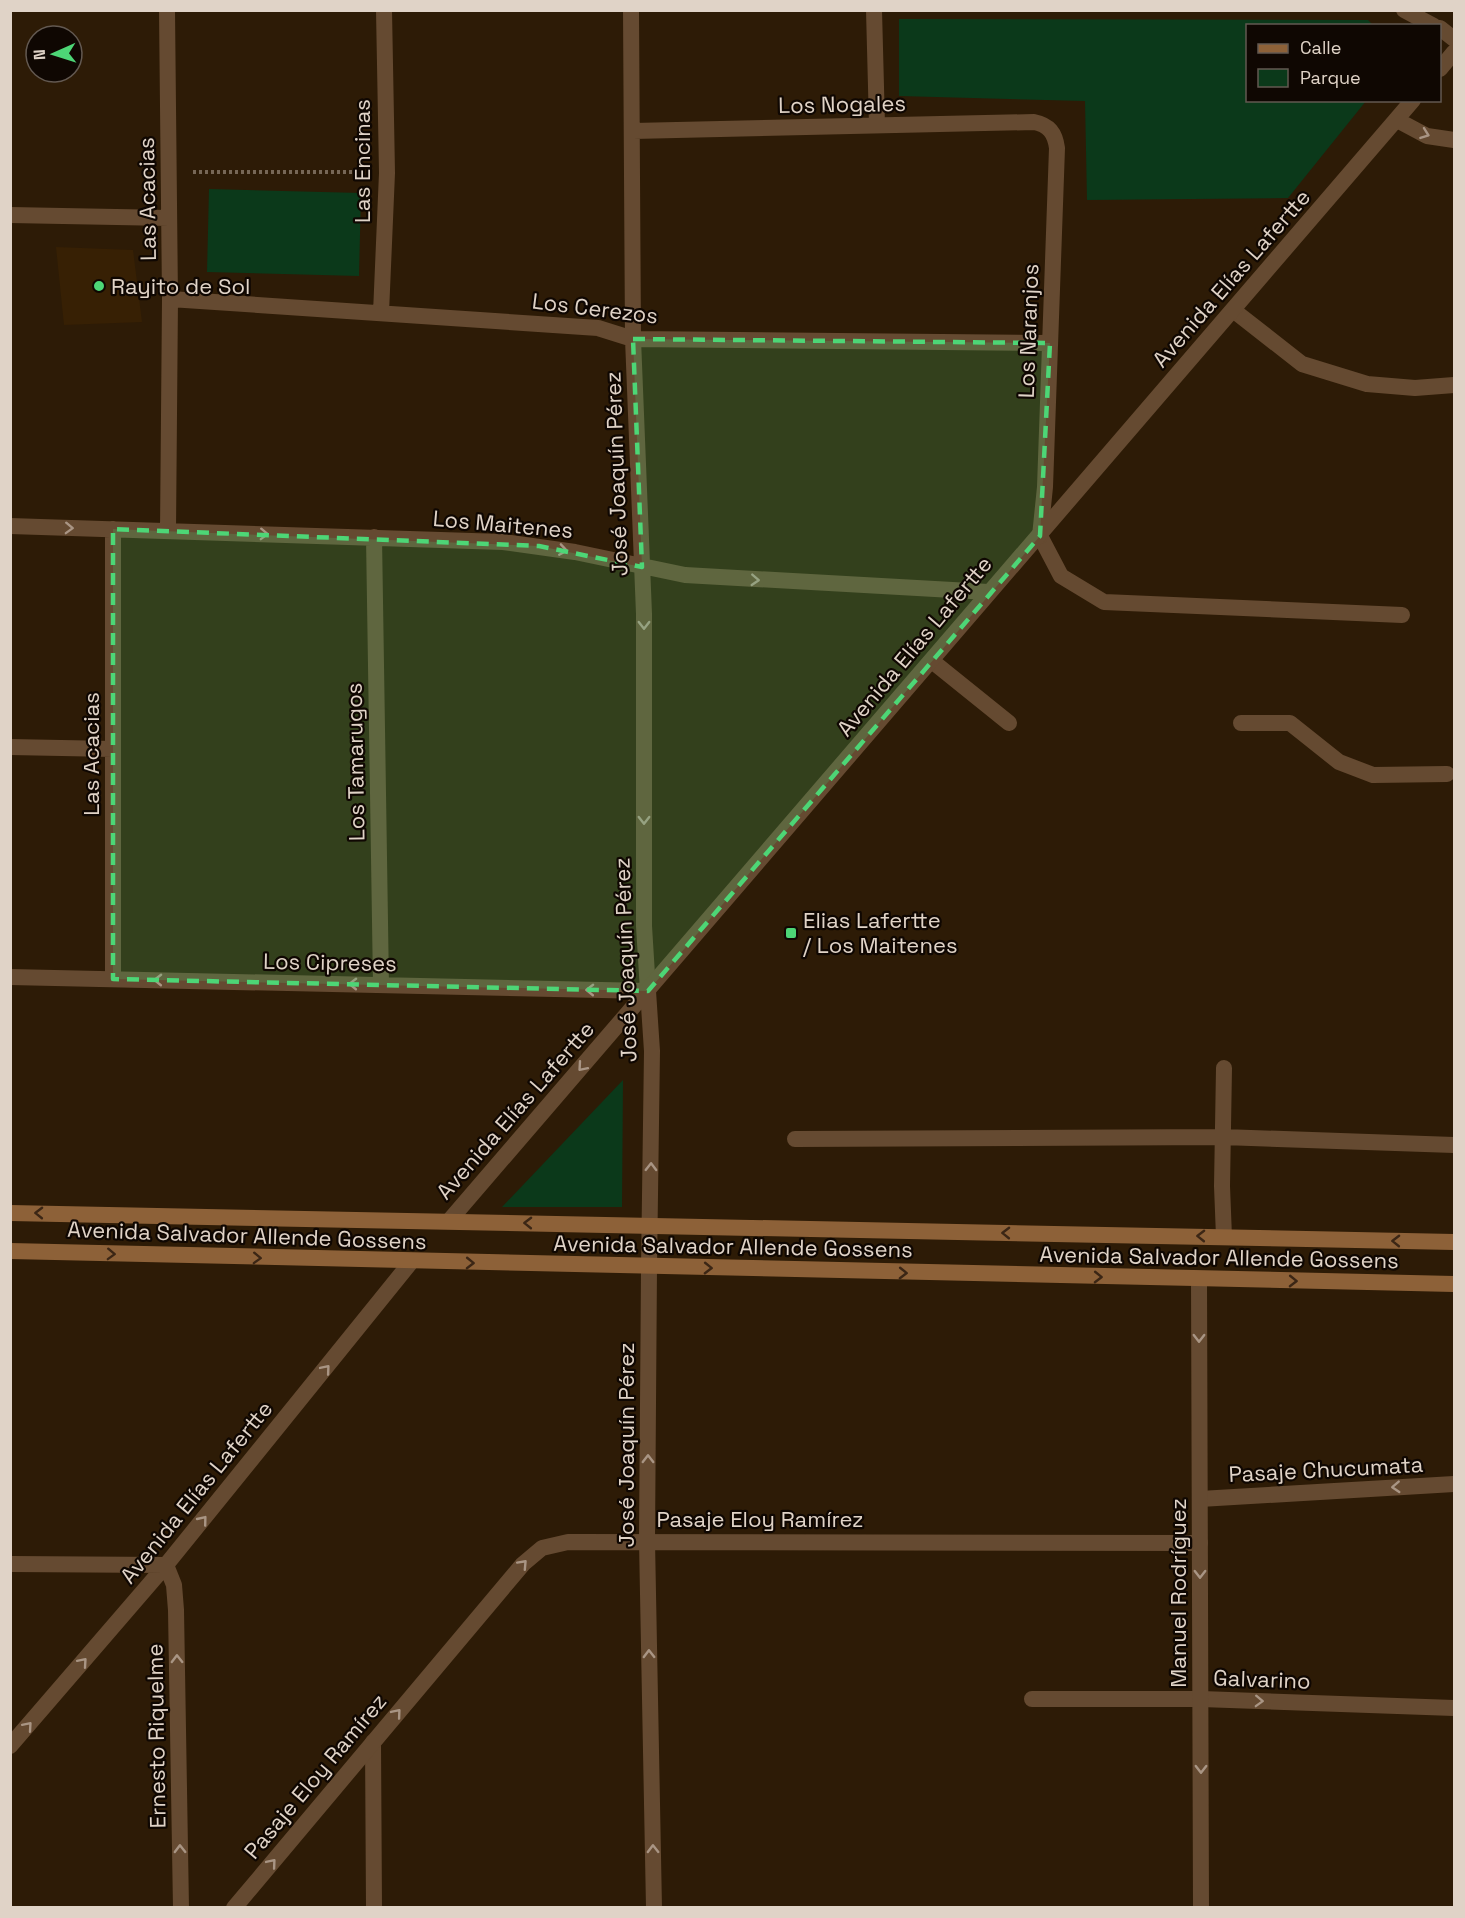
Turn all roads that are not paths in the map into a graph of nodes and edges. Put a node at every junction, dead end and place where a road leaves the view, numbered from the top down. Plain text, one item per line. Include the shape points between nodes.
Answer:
1 (167, 10) edge
2 (384, 10) edge
3 (631, 10) edge
4 (874, 10) edge
5 (1404, 10) edge
6 (1430, 24) edge
7 (1441, 29) edge
8 (1455, 39) edge
9 (1455, 52) edge
10 (1441, 68) edge
11 (1411, 102) edge
12 (1397, 120) junction
13 (877, 125) junction
14 (1050, 128) joint
15 (633, 131) junction
16 (1455, 140) edge
17 (10, 215) edge
18 (169, 218) junction
19 (170, 299) junction
20 (1233, 310) junction
21 (381, 313) junction
22 (633, 339) junction
23 (1050, 343) junction
24 (1455, 385) edge
25 (10, 526) edge
26 (113, 529) junction
27 (168, 531) junction
28 (1040, 536) junction
29 (374, 537) junction
30 (642, 567) junction
31 (988, 592) junction
32 (1402, 615) dead end
33 (932, 661) junction
34 (1009, 723) dead end
35 (1241, 723) dead end
36 (10, 747) edge
37 (113, 749) junction
38 (1447, 774) dead end
39 (10, 977) edge
40 (113, 979) junction
41 (381, 985) junction
42 (648, 992) junction
43 (1224, 1068) dead end
44 (1223, 1137) junction
45 (795, 1139) dead end
46 (1455, 1145) edge
47 (10, 1213) edge
48 (449, 1221) junction
49 (650, 1225) junction
50 (1224, 1237) junction
51 (1455, 1242) edge
52 (10, 1251) edge
53 (411, 1262) junction
54 (649, 1267) junction
55 (1199, 1279) junction
56 (1455, 1284) edge
57 (1455, 1484) edge
58 (1200, 1499) junction
59 (647, 1541) junction
60 (1200, 1543) junction
61 (10, 1564) edge
62 (166, 1565) junction
63 (1032, 1699) dead end
64 (1201, 1699) junction
65 (1455, 1708) edge
66 (373, 1742) junction
67 (10, 1746) edge
68 (181, 1908) edge
69 (234, 1908) edge
70 (374, 1908) edge
71 (654, 1908) edge
72 (1201, 1908) edge

1 - 18 street, Las Acacias
2 - 21 street, Las Encinas via 387,172
3 - 15 street, José Joaquín Pérez
4 - 13 street
5 - 6 street
7 - 8 street
9 - 10 street
11 - 12 street, Avenida Elías Lafertte
12 -> 16 street via 1427,136
12 - 20 street, Avenida Elías Lafertte
13 - 14 street, Los Nogales via 1034,122
13 - 15 street, Los Nogales
14 - 23 street, Los Naranjos via 1057,148
15 - 22 street, José Joaquín Pérez
17 - 18 street
18 - 19 street, Las Acacias
19 - 21 street, Los Cerezos
19 - 27 street, Las Acacias
20 - 24 street via 1302,364 1367,384 1415,388
20 - 28 street, Avenida Elías Lafertte
21 - 22 street, Los Cerezos via 598,328
22 - 23 street, Los Cerezos
22 - 30 street, José Joaquín Pérez
23 - 28 street, Los Naranjos
25 -> 26 street, Los Maitenes
26 - 27 street, Los Maitenes
26 - 37 street, Las Acacias
27 -> 29 street, Los Maitenes
28 - 31 street, Avenida Elías Lafertte
28 - 32 street via 1061,576 1104,602
29 -> 30 street, Los Maitenes via 503,542
29 - 41 street, Los Tamarugos
30 -> 31 street, Los Maitenes via 685,575
30 -> 42 street, José Joaquín Pérez via 644,926
31 - 33 street, Avenida Elías Lafertte
33 - 34 street
33 - 42 street, Avenida Elías Lafertte
35 - 38 street via 1290,723 1339,762 1373,775
36 - 37 street
37 - 40 street, Las Acacias
39 - 40 street, Los Cipreses
41 -> 40 street, Los Cipreses
42 -> 41 street, Los Cipreses
42 -> 48 street, Avenida Elías Lafertte
49 -> 42 street, José Joaquín Pérez via 652,1051
43 - 44 street
44 - 45 street
44 - 46 street
44 - 50 street
48 -> 47 main road, Avenida Salvador Allende Gossens
49 -> 48 main road, Avenida Salvador Allende Gossens
50 -> 49 main road, Avenida Salvador Allende Gossens
49 - 54 street, José Joaquín Pérez
51 -> 50 main road, Avenida Salvador Allende Gossens
52 -> 53 main road, Avenida Salvador Allende Gossens
53 -> 54 main road, Avenida Salvador Allende Gossens
62 -> 53 street, Avenida Elías Lafertte
54 -> 55 main road, Avenida Salvador Allende Gossens
59 -> 54 street, José Joaquín Pérez
55 -> 56 main road, Avenida Salvador Allende Gossens
55 -> 58 street, Manuel Rodríguez
57 -> 58 street, Pasaje Chucumata
58 - 60 street, Manuel Rodríguez
59 - 60 street, Pasaje Eloy Ramírez
66 -> 59 street, Pasaje Eloy Ramírez via 532,1555 542,1548 568,1542
71 -> 59 street, José Joaquín Pérez
60 -> 64 street, Manuel Rodríguez
61 - 62 street
67 -> 62 street, Avenida Elías Lafertte
68 -> 62 street, Ernesto Riquelme via 176,1610 174,1585
63 - 64 street, Galvarino
64 -> 65 street, Galvarino
64 -> 72 street, Manuel Rodríguez
69 -> 66 street, Pasaje Eloy Ramírez
66 - 70 street

